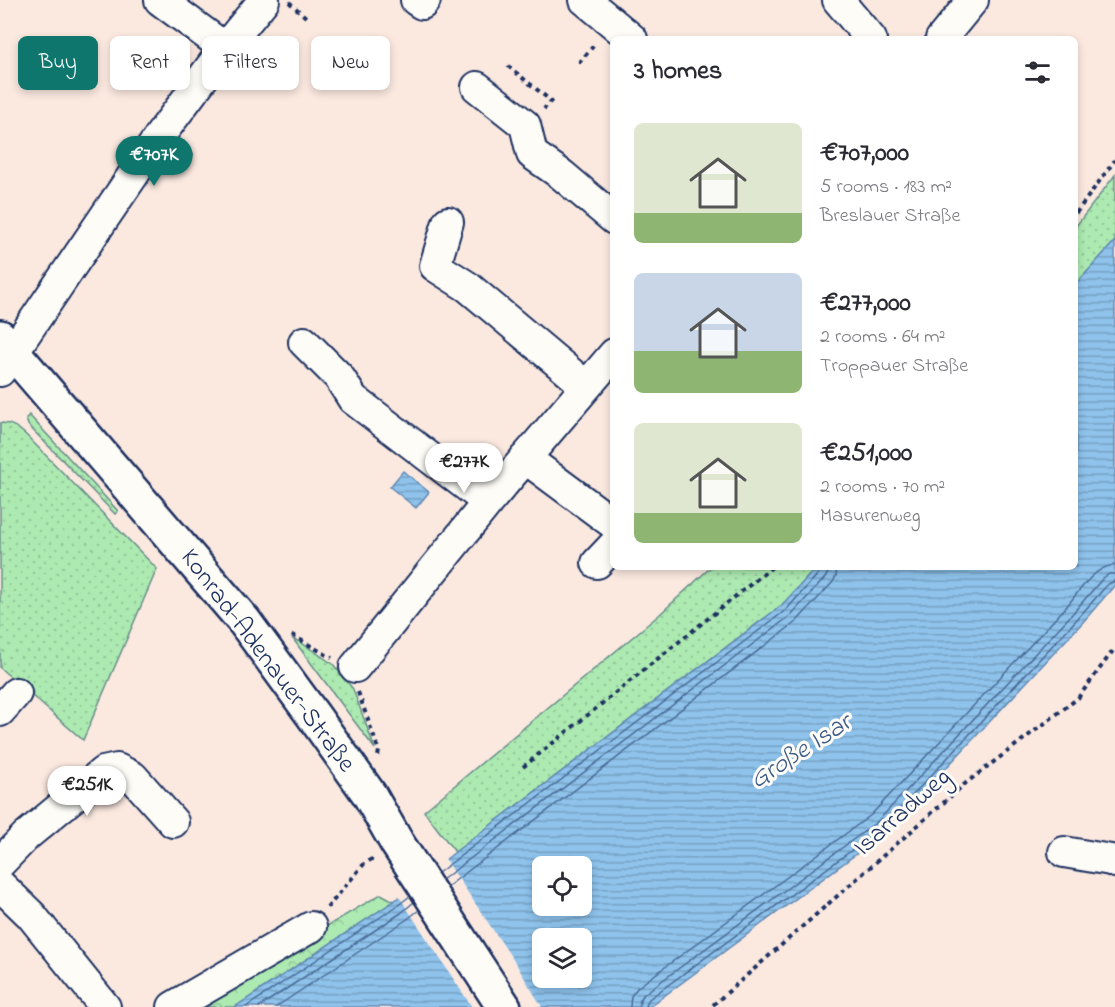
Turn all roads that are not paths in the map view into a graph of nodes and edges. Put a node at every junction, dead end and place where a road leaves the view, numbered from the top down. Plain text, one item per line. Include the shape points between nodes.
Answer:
1 (160, 0) edge
2 (264, 0) edge
3 (416, 0) edge
4 (425, 0) edge
5 (585, 0) edge
6 (838, 0) edge
7 (973, 0) edge
8 (209, 36) edge
9 (235, 36) edge
10 (628, 36) edge
11 (868, 36) edge
12 (943, 36) edge
13 (202, 79) edge
14 (477, 87) dead end
15 (610, 216) edge
16 (448, 222) dead end
17 (304, 342) dead end
18 (4, 353) edge
19 (610, 359) edge
20 (586, 386) junction
21 (525, 458) junction
22 (488, 502) junction
23 (610, 521) edge
24 (355, 667) road end
25 (173, 822) dead end
26 (1064, 852) dead end
27 (1115, 862) edge
28 (0, 863) edge
29 (0, 885) edge
30 (310, 927) road end
31 (105, 1007) edge
32 (173, 1007) edge
33 (504, 1007) edge

1 - 8 street
2 - 9 street
3 - 4 street via 422,4
5 - 10 street
6 - 11 street
7 - 12 street
13 - 18 street via 56,291
14 - 15 street via 525,125 532,154
16 - 20 street via 435,266 468,287
17 - 22 street via 339,377 353,399
18 - 33 main road, Konrad-Adenauer-Straße via 244,621 369,794 399,847
19 - 20 street
20 - 21 street
21 - 22 street
21 - 23 street
22 - 24 street
25 - 28 street via 133,777 117,769 103,772 26,836
26 - 27 street
29 - 31 street via 31,915 52,951
30 - 32 street

